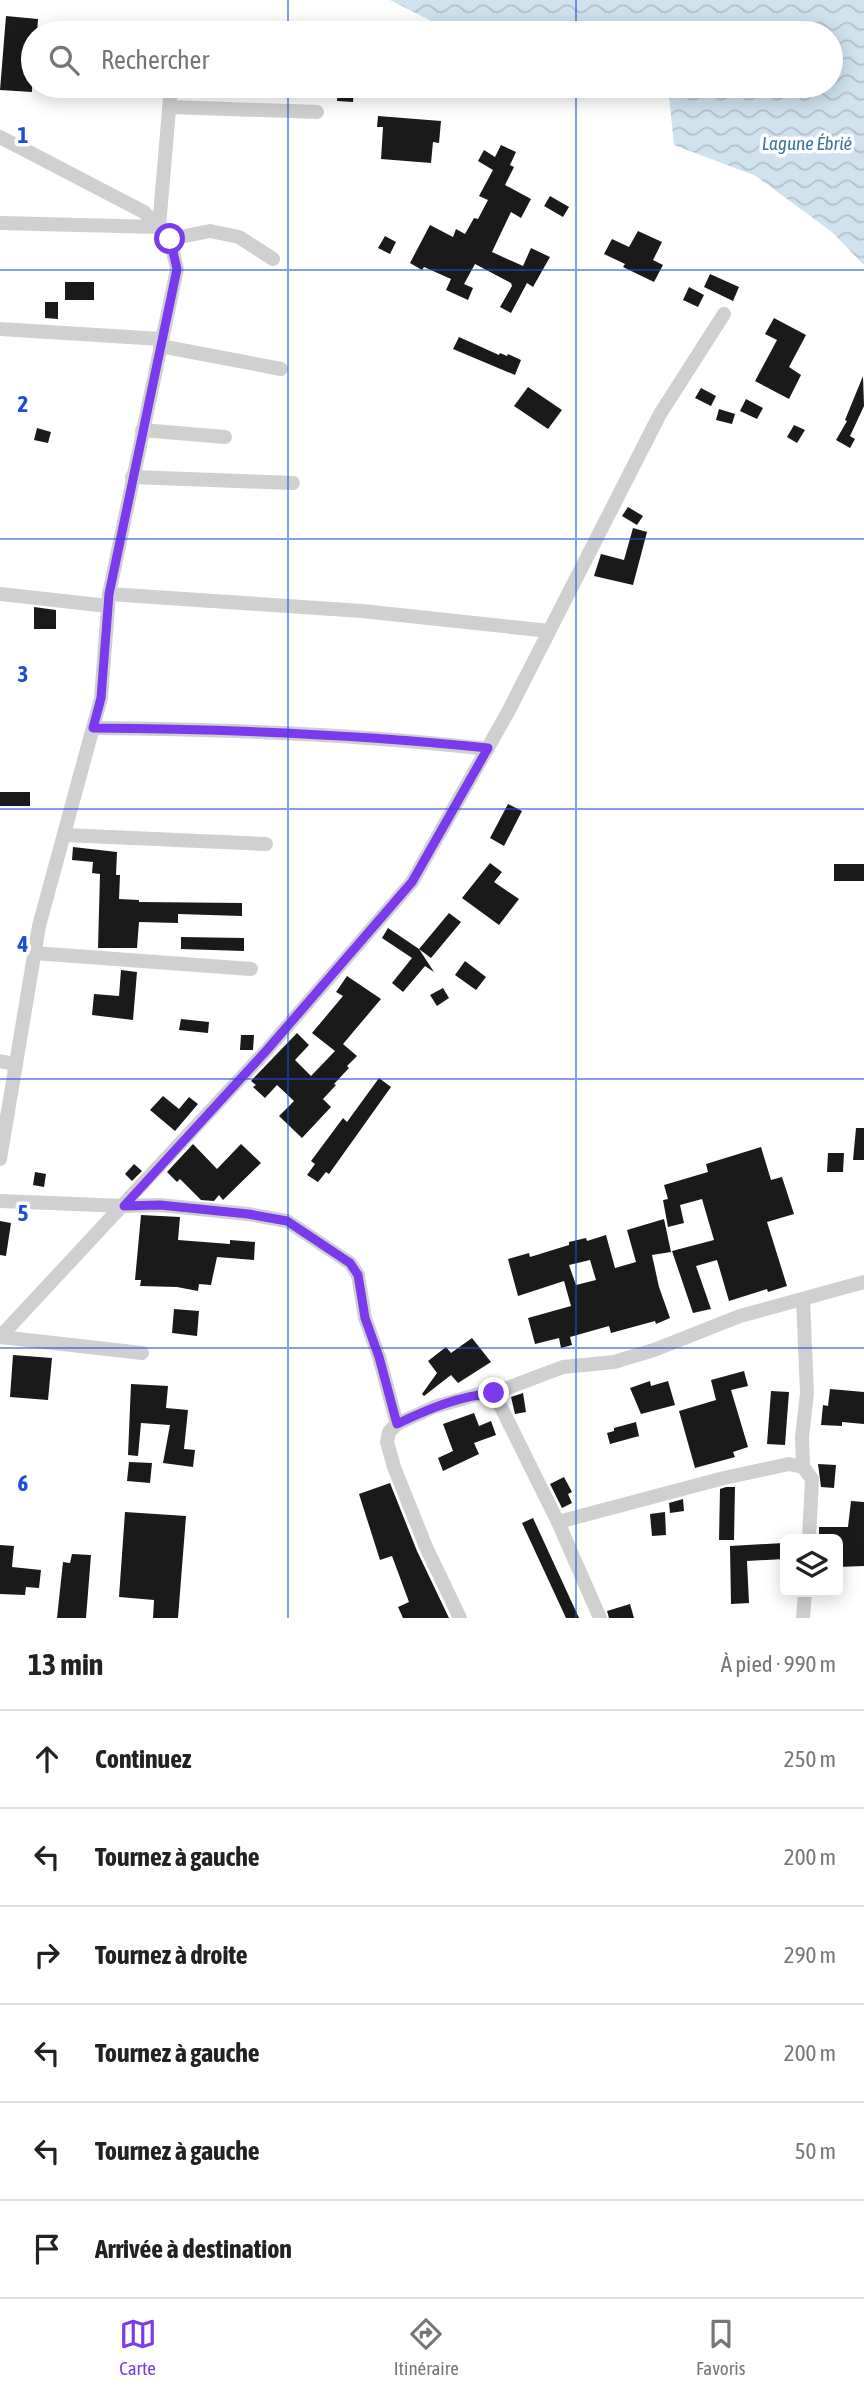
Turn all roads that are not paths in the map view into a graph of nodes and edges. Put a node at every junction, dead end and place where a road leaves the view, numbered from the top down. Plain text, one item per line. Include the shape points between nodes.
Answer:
1 (171, 98) edge
2 (171, 107) junction
3 (317, 112) dead end
4 (0, 136) edge
5 (0, 223) edge
6 (159, 227) junction
7 (170, 239) junction
8 (273, 259) dead end
9 (724, 314) dead end
10 (0, 329) edge
11 (160, 343) junction
12 (281, 369) dead end
13 (142, 430) junction
14 (225, 437) dead end
15 (132, 477) junction
16 (293, 483) dead end
17 (0, 594) edge
18 (109, 600) junction
19 (549, 632) junction
20 (93, 728) junction
21 (488, 748) junction
22 (64, 835) junction
23 (266, 844) dead end
24 (34, 953) junction
25 (251, 969) dead end
26 (7, 1063) edge
27 (0, 1159) edge
28 (0, 1201) edge
29 (124, 1206) junction
30 (864, 1282) edge
31 (803, 1299) junction
32 (0, 1337) edge
33 (142, 1353) dead end
34 (494, 1393) junction
35 (397, 1424) junction
36 (803, 1467) junction
37 (558, 1522) junction
38 (809, 1534) edge
39 (805, 1597) edge
40 (460, 1618) edge
41 (600, 1618) edge
42 (803, 1618) edge

1 - 2 street
2 - 3 street
2 - 6 street
4 - 6 street via 144,212
5 - 6 street
6 - 7 street
7 - 8 street via 210,231 239,237
7 - 11 street via 177,269
9 - 19 street via 660,414
10 - 11 street
11 - 12 street
11 - 13 street
13 - 14 street
13 - 15 street
15 - 16 street
15 - 18 street
17 - 18 street
18 - 19 street via 362,611
18 - 20 street via 101,698
19 - 21 street
20 - 21 street via 247,730
20 - 22 street
21 - 29 street via 412,882
22 - 23 street
22 - 24 street
24 - 25 street
24 - 26 street
26 - 27 street
28 - 29 street
29 - 32 street
29 - 35 street via 160,1205 287,1221 350,1263 358,1275 365,1318
30 - 31 street
31 - 34 street via 740,1316 654,1350 614,1362 563,1367
31 - 36 street via 807,1393
32 - 33 street
34 - 35 street via 434,1407
34 - 37 street
35 - 40 street via 387,1442 394,1467
36 - 37 street via 789,1464 763,1469
36 - 38 street via 812,1479
37 - 41 street
39 - 42 street

